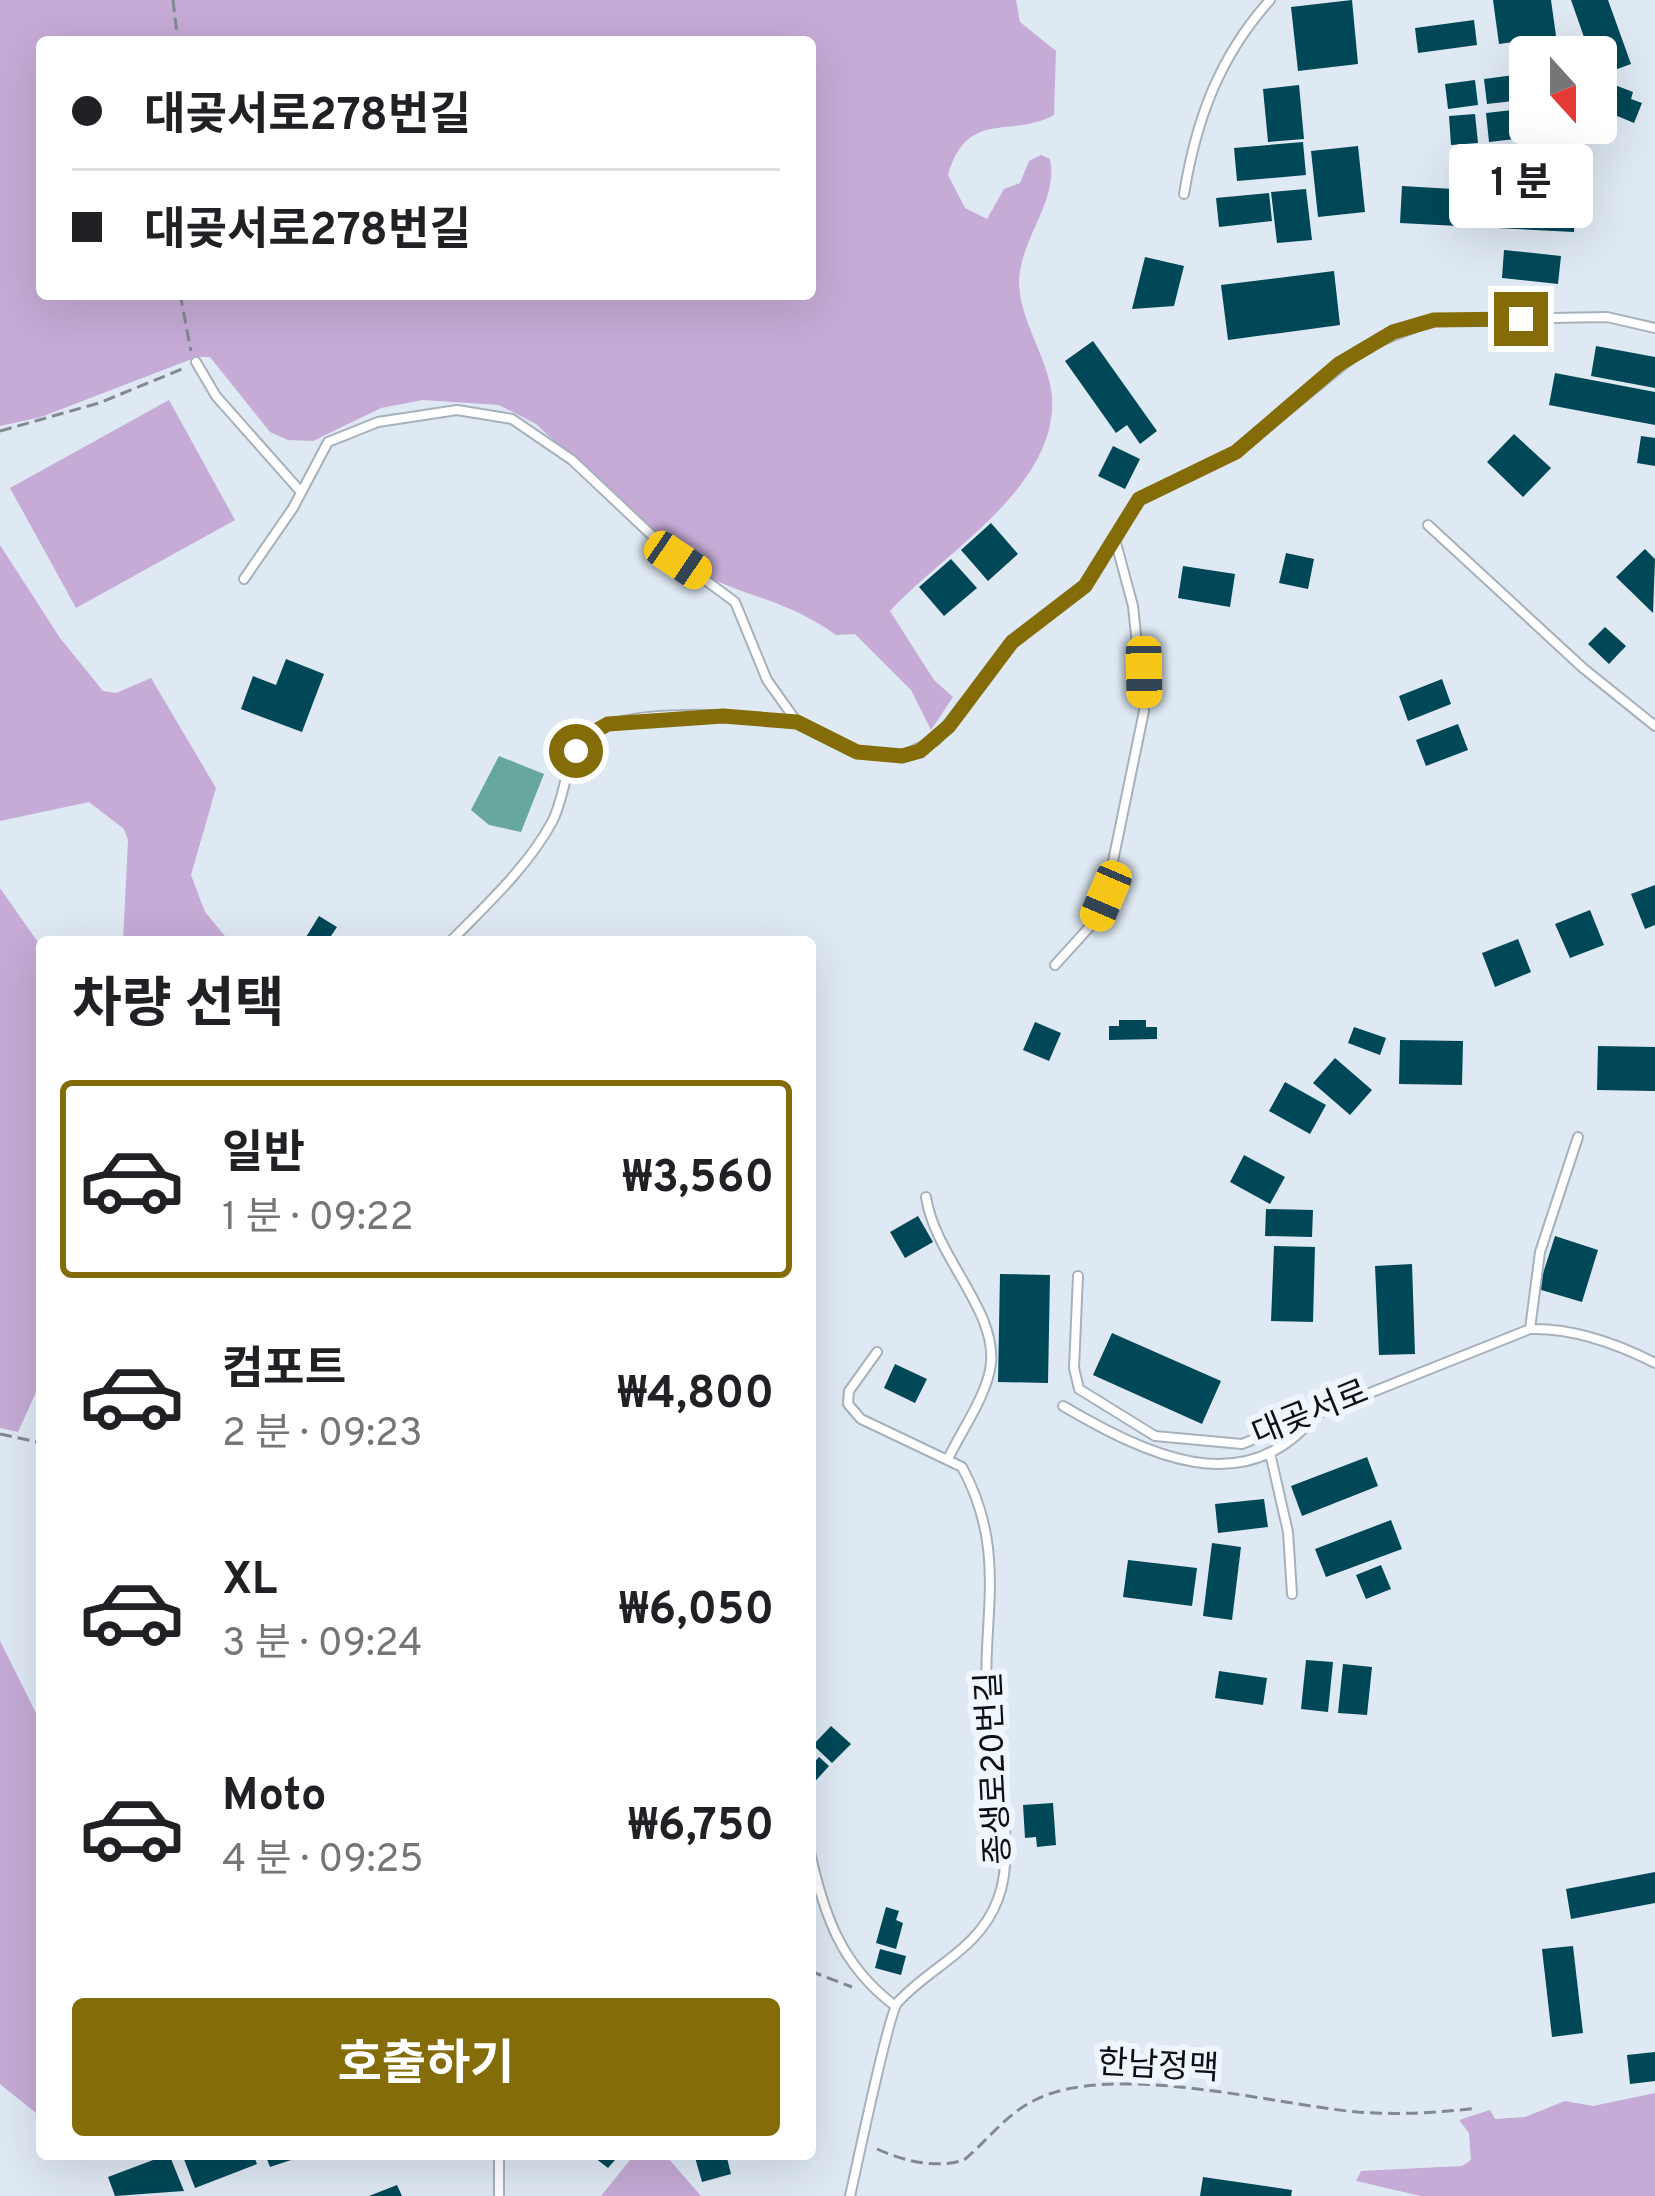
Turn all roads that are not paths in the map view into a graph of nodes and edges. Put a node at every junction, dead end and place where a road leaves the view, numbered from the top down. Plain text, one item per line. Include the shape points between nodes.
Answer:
1 (1270, 0) edge
2 (1184, 194) dead end
3 (1655, 328) edge
4 (196, 362) road end
5 (301, 492) junction
6 (1428, 525) dead end
7 (1115, 541) junction
8 (244, 579) dead end
9 (797, 722) junction
10 (1655, 726) edge
11 (455, 936) edge
12 (1055, 965) dead end
13 (1578, 1137) dead end
14 (926, 1197) dead end
15 (1078, 1276) dead end
16 (1530, 1329) junction
17 (877, 1352) dead end
18 (1655, 1364) edge
19 (1063, 1406) dead end
20 (1319, 1411) junction
21 (1270, 1453) junction
22 (948, 1459) junction
23 (1292, 1594) dead end
24 (816, 1871) edge
25 (894, 2005) junction
26 (500, 2160) edge
27 (499, 2196) edge
28 (850, 2196) edge

1 - 2 lane via 1221,66 1197,126
3 - 7 lane via 1585,317 1434,320 1393,332 1339,364 1236,452 1139,499
4 - 5 lane
5 - 8 lane
5 - 9 lane via 328,442 378,422 457,410 512,419 572,460 735,602 767,680
6 - 10 lane
7 - 9 lane via 1085,586 1012,642 949,726 920,751 857,752
7 - 12 lane via 1133,606 1144,711 1106,896
9 - 11 lane via 670,717 608,724 588,735 534,850
13 - 16 lane via 1540,1252
14 - 22 lane via 940,1249 975,1300 992,1361
15 - 20 lane, 대곶서로 via 1078,1389 1127,1421 1177,1442 1222,1446
16 - 18 lane, 대곶서로 via 1595,1338
16 - 20 lane, 대곶서로
17 - 22 lane via 848,1404 861,1420
19 - 21 lane via 1168,1459 1210,1464
20 - 21 lane
21 - 23 lane
22 - 25 lane, 종생로20번길 via 971,1484 992,1576 988,1715 1004,1869 977,1938
24 - 25 lane via 842,1953
25 - 28 lane
26 - 27 lane

